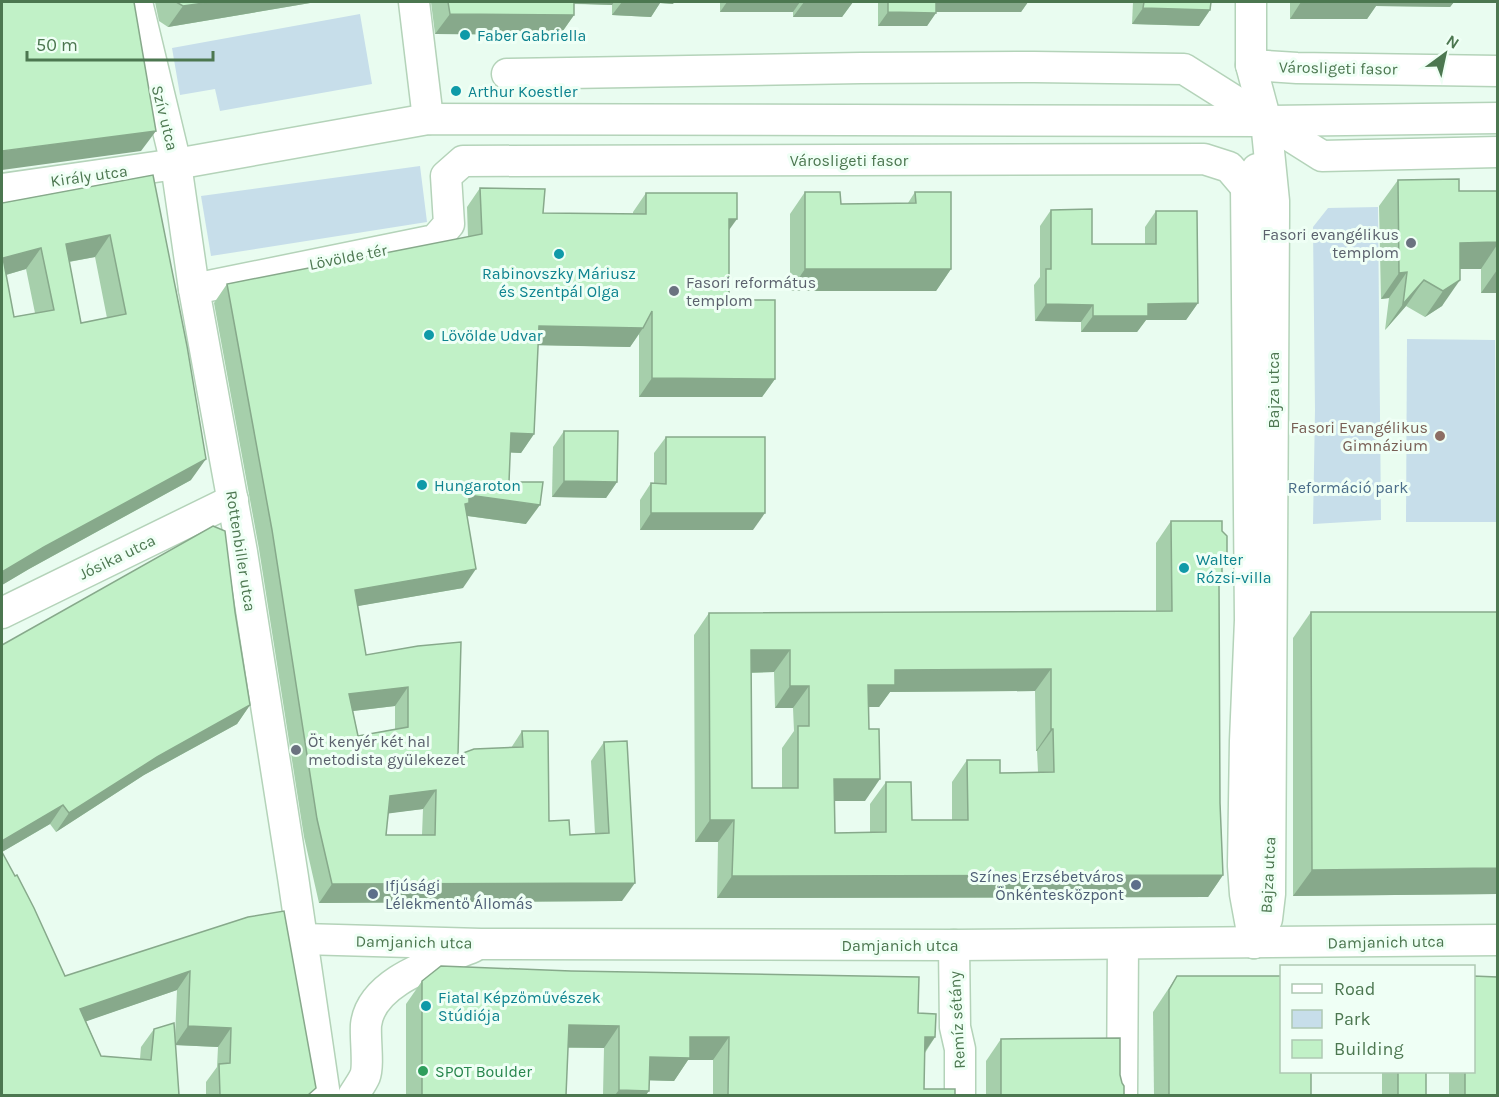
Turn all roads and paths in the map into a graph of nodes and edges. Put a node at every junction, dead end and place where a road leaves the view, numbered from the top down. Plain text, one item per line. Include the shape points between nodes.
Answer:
1 (137, 2) edge
2 (414, 2) edge
3 (1251, 2) edge
4 (1251, 65) junction
5 (1497, 71) edge
6 (599, 73) junction
7 (507, 74) dead end
8 (428, 118) junction
9 (600, 118) junction
10 (1497, 118) edge
11 (1267, 135) junction
12 (1497, 152) edge
13 (176, 164) junction
14 (446, 177) joint
15 (1246, 187) junction
16 (2, 189) edge
17 (194, 289) junction
18 (233, 500) junction
19 (2, 613) edge
20 (302, 939) junction
21 (1497, 940) edge
22 (1254, 943) junction
23 (481, 944) junction
24 (1123, 944) junction
25 (954, 945) junction
26 (325, 1095) edge
27 (353, 1095) edge
28 (960, 1095) edge
29 (1122, 1095) edge

1 - 13 street, Szív utca
2 - 8 street
3 - 4 street, Bajza utca
4 - 5 street, Városligeti fasor
4 - 11 street, Bajza utca
6 - 7 street
6 - 9 street
6 - 11 street via 861,68 1184,69
8 - 9 street
8 - 13 street
9 - 11 street
10 - 11 street
11 - 12 street via 1323,156
11 - 15 street
11 - 22 street, Bajza utca via 1274,201 1269,894 1267,919
13 - 16 street, Király utca
13 - 17 street, Rottenbiller utca
14 - 15 street, Városligeti fasor via 463,161 1204,159 1229,167
14 - 17 street, Lövölde tér via 449,224 435,240
15 - 22 street, Bajza utca via 1250,620 1243,866
17 - 18 street, Rottenbiller utca
18 - 19 street, Jósika utca
18 - 20 street, Rottenbiller utca
20 - 23 street, Damjanich utca
20 - 26 street, Rottenbiller utca
21 - 22 street, Damjanich utca
22 - 24 street, Damjanich utca
23 - 25 street, Damjanich utca
23 - 27 street via 402,977 382,993 368,1014 366,1074
24 - 25 street, Damjanich utca
24 - 29 street
25 - 28 street, Remíz sétány

